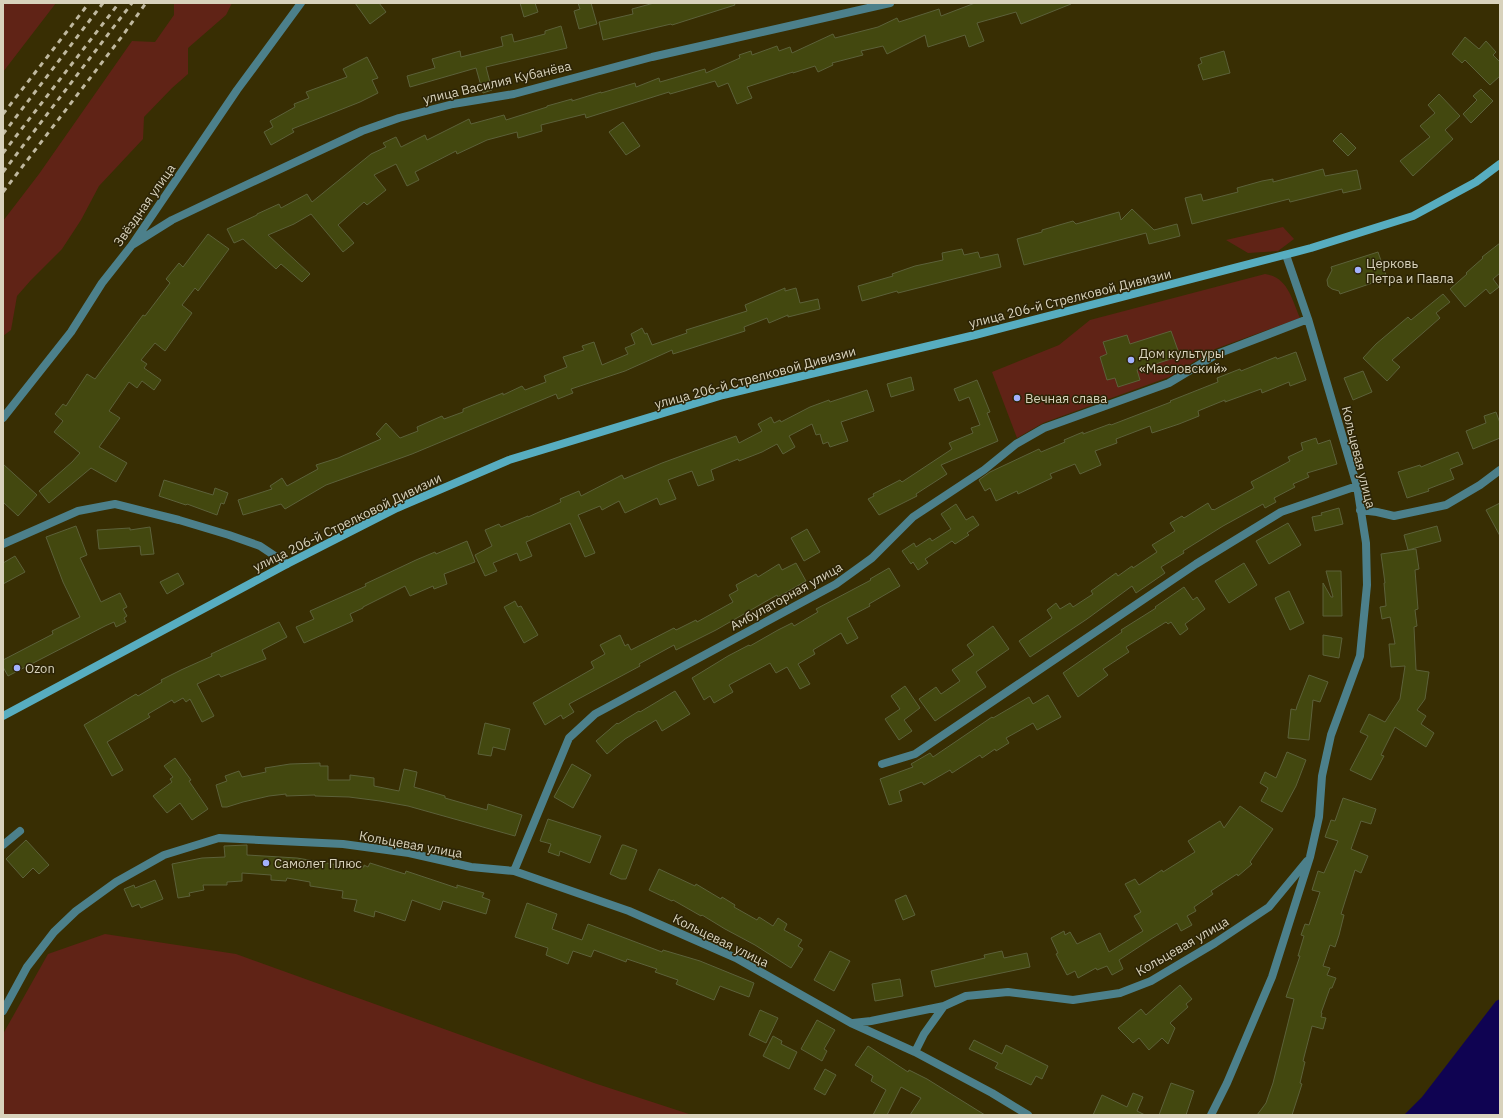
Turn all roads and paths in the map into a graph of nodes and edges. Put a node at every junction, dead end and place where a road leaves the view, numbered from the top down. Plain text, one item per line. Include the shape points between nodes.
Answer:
1 (301, 3) edge
2 (890, 3) edge
3 (1500, 164) edge
4 (132, 245) junction
5 (1286, 255) junction
6 (1308, 319) junction
7 (3, 418) edge
8 (1500, 470) edge
9 (1357, 486) junction
10 (1360, 510) junction
11 (3, 544) edge
12 (287, 564) junction
13 (3, 716) edge
14 (882, 764) dead end
15 (20, 831) dead end
16 (3, 845) edge
17 (1310, 857) junction
18 (514, 871) junction
19 (944, 1006) junction
20 (3, 1011) edge
21 (851, 1023) junction
22 (915, 1052) junction
23 (1028, 1115) edge
24 (1211, 1115) edge

1 - 4 street, Звёздная улица via 237,90
2 - 4 street, улица Василия Кубанёва via 652,57 514,94 453,104 399,118 362,131 214,200 172,220
3 - 5 main road, улица 206-й Стрелковой Дивизии via 1476,182 1413,216
4 - 7 street, Звёздная улица via 102,283 72,332
5 - 6 street, Кольцевая улица
5 - 12 main road, улица 206-й Стрелковой Дивизии via 983,333 724,395 509,460 397,508
6 - 9 street, Кольцевая улица
6 - 18 street, Амбулаторная улица via 1216,354 1169,383 1044,428 1016,444 984,470 913,517 872,558 836,584 595,714 569,738
8 - 10 street via 1480,485 1446,504 1394,516
9 - 10 street, Кольцевая улица
9 - 14 street via 1281,512 1196,564 915,754
10 - 17 street, Кольцевая улица via 1366,543 1366,585 1360,656 1331,735
11 - 12 street via 78,511 114,504 236,537 260,546
12 - 13 main road, улица 206-й Стрелковой Дивизии
15 - 16 street
17 - 19 street, Кольцевая улица via 1269,906 1151,981 1120,993 1073,1000 1008,992 966,996
17 - 24 street, Кольцевая улица via 1272,977
18 - 20 street, Кольцевая улица via 471,867 409,853 343,844 219,838 164,855 116,882 76,911 54,932 32,961
18 - 21 street, Кольцевая улица via 629,911 729,955
19 - 21 street, Кольцевая улица
19 - 22 street
21 - 22 street, Кольцевая улица
22 - 23 street, Кольцевая улица

